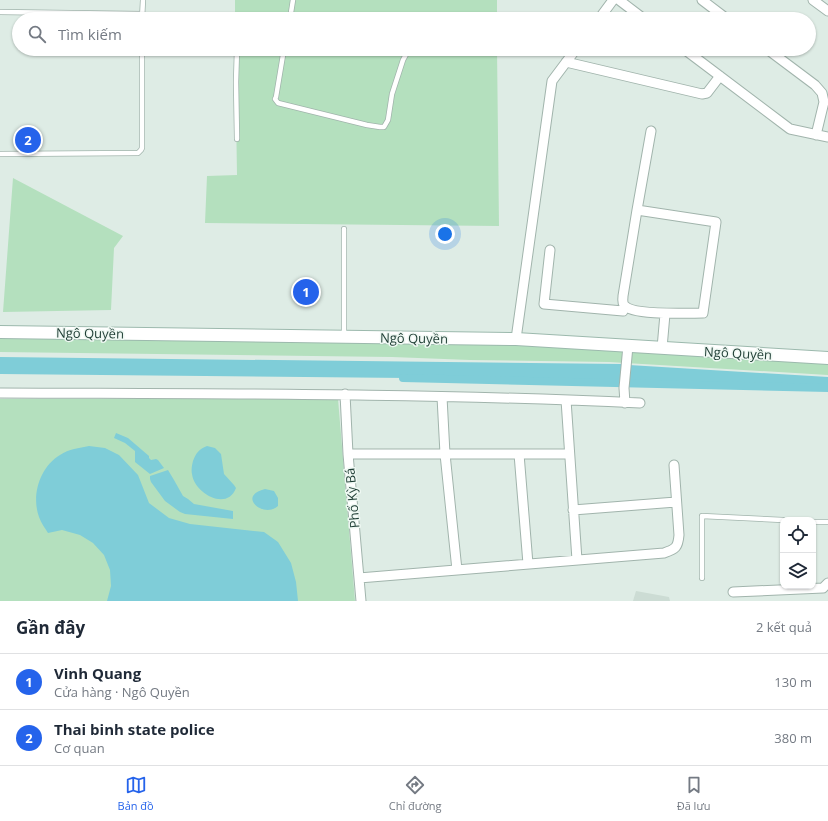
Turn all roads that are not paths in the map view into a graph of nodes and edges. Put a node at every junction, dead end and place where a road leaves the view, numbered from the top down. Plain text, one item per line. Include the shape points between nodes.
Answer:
1 (143, 0) edge
2 (293, 0) edge
3 (613, 0) edge
4 (618, 0) edge
5 (702, 0) edge
6 (813, 0) edge
7 (828, 11) edge
8 (0, 12) edge
9 (12, 12) edge
10 (142, 12) edge
11 (291, 12) edge
12 (604, 12) edge
13 (634, 12) edge
14 (718, 12) edge
15 (142, 56) edge
16 (237, 56) edge
17 (283, 56) edge
18 (405, 56) edge
19 (571, 56) edge
20 (693, 56) edge
21 (776, 56) edge
22 (566, 62) junction
23 (720, 76) junction
24 (651, 131) dead end
25 (816, 135) junction
26 (828, 137) edge
27 (237, 138) dead end
28 (0, 154) edge
29 (637, 210) junction
30 (344, 229) dead end
31 (550, 250) dead end
32 (624, 306) junction
33 (665, 314) junction
34 (0, 332) edge
35 (344, 337) junction
36 (516, 339) junction
37 (628, 346) junction
38 (662, 348) junction
39 (828, 358) edge
40 (0, 393) edge
41 (345, 394) junction
42 (442, 397) junction
43 (566, 400) junction
44 (625, 403) junction
45 (640, 403) dead end
46 (348, 454) junction
47 (445, 454) junction
48 (519, 454) junction
49 (569, 454) junction
50 (674, 465) dead end
51 (676, 502) junction
52 (573, 510) junction
53 (780, 520) edge
54 (816, 522) edge
55 (828, 522) edge
56 (577, 560) junction
57 (528, 564) junction
58 (457, 570) junction
59 (359, 578) junction
60 (702, 578) dead end
61 (828, 584) edge
62 (732, 592) dead end
63 (361, 601) edge

1 - 10 lane
2 - 11 lane
3 - 12 street
4 - 13 street
5 - 14 street
6 - 7 street
8 - 9 lane
15 - 28 lane via 140,152
16 - 27 lane
17 - 18 lane via 276,97 278,103 380,127 384,127 388,120 392,94
19 - 22 street
20 - 23 street
21 - 25 street via 822,93 824,102
22 - 23 street via 702,94 707,93
22 - 36 street via 552,81
23 - 25 street via 790,129
24 - 29 street
25 - 26 street
29 - 32 street via 623,296
29 - 33 street via 716,222 703,313
30 - 35 lane
31 - 32 street via 544,304 623,311
32 - 33 street via 631,310
33 - 38 street
34 - 35 street, Ngô Quyền
35 - 36 street, Ngô Quyền
36 - 37 street, Ngô Quyền
37 - 38 street, Ngô Quyền
37 - 44 street
38 - 39 street, Ngô Quyền
40 - 41 street
41 - 42 street
41 - 46 street, Phố Kỳ Bá
42 - 43 street
42 - 47 street
43 - 44 street
43 - 49 street
44 - 45 street
46 - 47 street
46 - 59 street, Phố Kỳ Bá
47 - 48 street
47 - 58 street
48 - 49 street
48 - 57 street
49 - 52 street
50 - 51 street
51 - 52 street
51 - 56 street via 679,535 676,547 670,551
52 - 56 street
53 - 60 lane via 702,516
54 - 55 lane
56 - 57 street
57 - 58 street
58 - 59 street
59 - 63 street, Phố Kỳ Bá
61 - 62 street via 823,588

